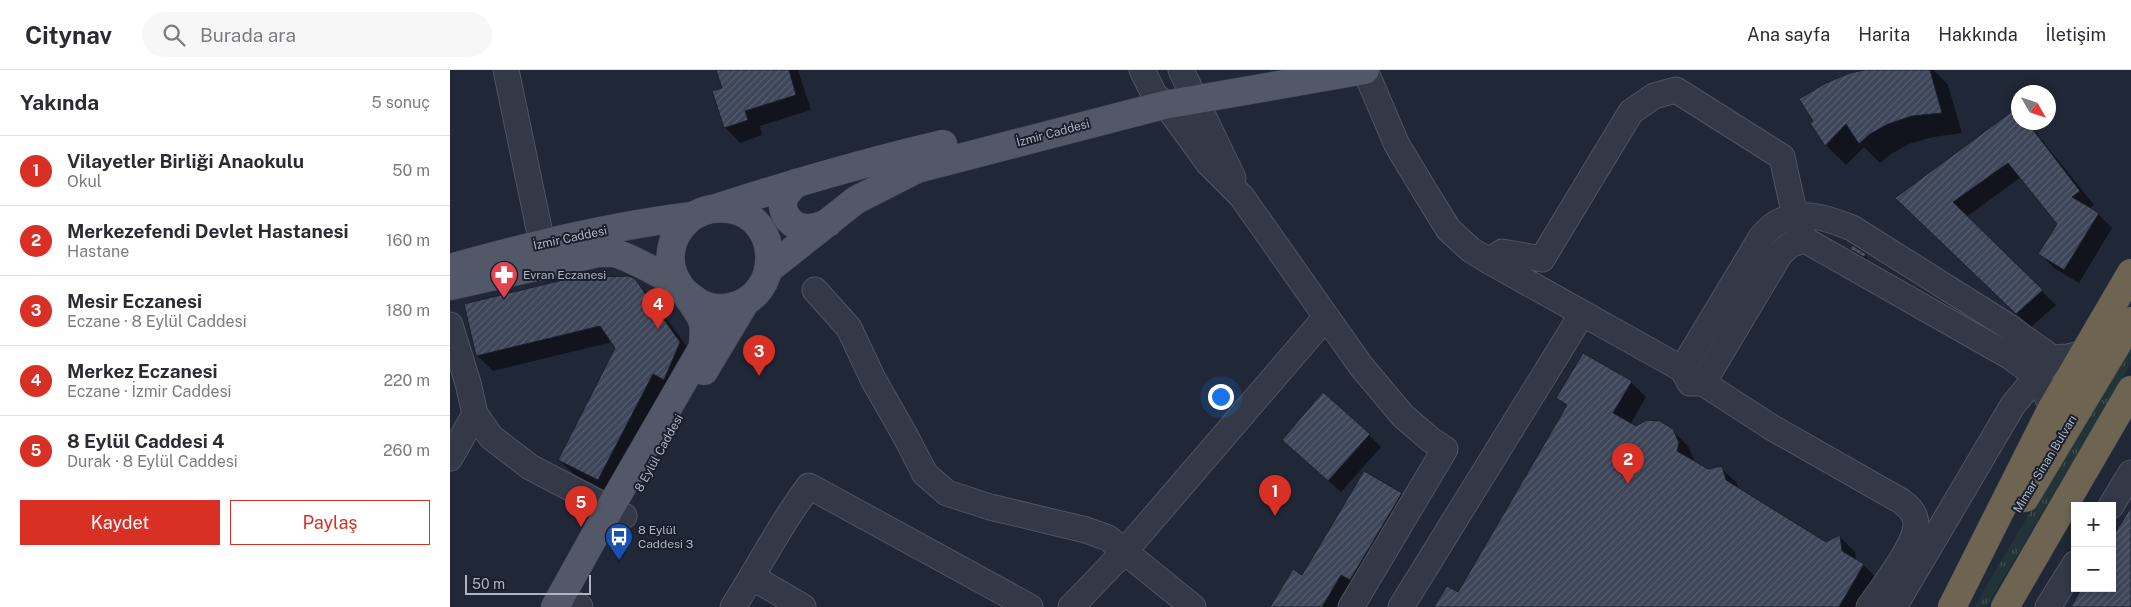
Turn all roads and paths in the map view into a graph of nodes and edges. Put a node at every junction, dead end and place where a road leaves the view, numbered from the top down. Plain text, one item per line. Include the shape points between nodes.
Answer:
1 (506, 70) edge
2 (1142, 70) edge
3 (1279, 70) edge
4 (1365, 70) edge
5 (1189, 85) edge
6 (1159, 99) junction
7 (796, 183) junction
8 (1242, 196) junction
9 (704, 212) junction
10 (1795, 216) junction
11 (828, 223) junction
12 (1805, 240) junction
13 (542, 243) junction
14 (1488, 261) junction
15 (450, 268) edge
16 (769, 269) junction
17 (2131, 273) edge
18 (450, 286) edge
19 (815, 290) dead end
20 (684, 293) junction
21 (746, 301) junction
22 (1582, 314) junction
23 (1326, 317) junction
24 (2131, 321) edge
25 (450, 326) edge
26 (2083, 353) junction
27 (2044, 367) junction
28 (1682, 369) junction
29 (1703, 383) junction
30 (2131, 390) edge
31 (2052, 408) junction
32 (475, 414) junction
33 (2131, 428) edge
34 (450, 458) edge
35 (2131, 473) edge
36 (2080, 502) edge
37 (2113, 502) edge
38 (617, 512) junction
39 (2071, 516) edge
40 (1125, 551) junction
41 (2071, 570) edge
42 (752, 577) junction
43 (572, 607) edge
44 (732, 607) edge
45 (803, 607) edge
46 (1030, 607) edge
47 (1071, 607) edge
48 (1193, 607) edge
49 (1351, 607) edge
50 (1402, 607) edge
51 (1869, 607) edge
52 (1894, 607) edge
53 (1952, 607) edge
54 (1960, 607) edge
55 (2005, 607) edge
56 (2010, 607) edge
57 (2048, 607) edge

1 - 13 street
2 - 6 street
3 - 5 main road, İzmir Caddesi
4 - 5 main road, İzmir Caddesi
4 - 14 street via 1397,145 1430,201 1449,230
5 - 6 main road, İzmir Caddesi
5 - 8 street
6 - 7 main road, İzmir Caddesi via 898,154
6 - 8 street via 1209,164
6 - 11 main road, İzmir Caddesi via 917,169 856,200
7 - 9 main road, İzmir Caddesi
7 - 11 main road via 784,196 783,210 790,221 802,228
8 - 23 street
9 - 13 main road, İzmir Caddesi
9 - 16 main road via 731,209 758,225 770,253
9 - 20 main road via 681,227 673,241 670,256 672,272
10 - 12 street
10 - 14 street via 1782,157 1676,90 1654,96 1631,112 1542,259 1502,252
10 - 27 street via 1824,216 1852,228 2006,325
10 - 28 street via 1777,223 1762,236
11 - 16 main road, İzmir Caddesi
12 - 27 street via 2009,356
12 - 29 street via 1790,244 1780,254
13 - 15 main road, İzmir Caddesi
14 - 22 street
16 - 21 main road via 764,281
17 - 26 highway
18 - 20 main road, İzmir Caddesi via 598,253 615,253 666,278
19 - 40 street via 849,328 924,474 947,493 1086,530 1108,538
20 - 21 main road via 702,305 717,308 732,307
20 - 38 main road via 703,322 703,347
21 - 38 main road, 8 Eylül Caddesi
22 - 28 street
22 - 50 street
23 - 40 street
23 - 49 street via 1403,416 1445,449
24 - 54 highway, Mimar Sinan Bulvarı
25 - 32 street
26 - 27 street
26 - 31 highway
27 - 31 street via 2042,384
27 - 52 street via 2013,405
28 - 29 street via 1690,383
29 - 51 street via 1771,427 1911,508 1916,520 1915,534
30 - 55 highway
31 - 53 highway
32 - 34 street
32 - 38 street via 491,437 530,467
33 - 36 highway
35 - 37 street
38 - 43 main road, 8 Eylül Caddesi
39 - 56 highway
40 - 47 street
40 - 48 street
41 - 57 street
42 - 44 street
42 - 45 street
42 - 46 street via 809,486

